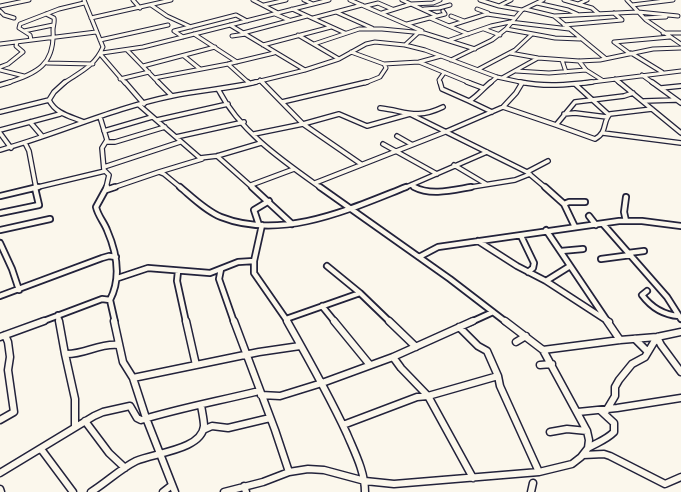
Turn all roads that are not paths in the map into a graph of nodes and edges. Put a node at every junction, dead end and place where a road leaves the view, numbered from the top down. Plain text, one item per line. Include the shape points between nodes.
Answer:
1 (29, 0) edge
2 (133, 0) edge
3 (171, 0) edge
4 (253, 0) edge
5 (286, 0) edge
6 (304, 0) edge
7 (329, 0) edge
8 (350, 0) edge
9 (402, 0) edge
10 (416, 0) edge
11 (440, 0) edge
12 (480, 0) edge
13 (511, 0) edge
14 (543, 0) edge
15 (564, 0) edge
16 (587, 0) edge
17 (627, 0) edge
18 (673, 0) edge
19 (14, 1) edge
20 (84, 1) edge
21 (419, 3) junction
22 (537, 3) junction
23 (313, 4) junction
24 (411, 4) junction
25 (578, 4) junction
26 (151, 5) junction
27 (264, 5) junction
28 (362, 5) junction
29 (450, 5) dead end
30 (632, 5) junction
31 (0, 6) edge
32 (366, 6) junction
33 (499, 6) junction
34 (140, 8) junction
35 (292, 9) junction
36 (392, 9) junction
37 (422, 9) junction
38 (476, 10) dead end
39 (523, 10) junction
40 (0, 11) edge
41 (443, 11) dead end
42 (336, 12) junction
43 (638, 12) junction
44 (276, 13) junction
45 (382, 13) junction
46 (614, 13) junction
47 (46, 14) junction
48 (490, 14) junction
49 (599, 14) junction
50 (4, 15) junction
51 (578, 15) junction
52 (307, 16) junction
53 (438, 16) junction
54 (451, 16) dead end
55 (554, 16) junction
56 (679, 16) edge
57 (0, 17) edge
58 (264, 17) junction
59 (14, 18) dead end
60 (91, 18) junction
61 (313, 18) junction
62 (430, 18) junction
63 (514, 18) junction
64 (644, 18) junction
65 (268, 19) dead end
66 (289, 20) junction
67 (247, 21) junction
68 (271, 22) dead end
69 (465, 22) junction
70 (510, 22) junction
71 (275, 24) junction
72 (407, 24) junction
73 (53, 25) junction
74 (168, 25) dead end
75 (230, 25) junction
76 (563, 25) junction
77 (449, 26) junction
78 (191, 27) junction
79 (331, 27) junction
80 (373, 29) junction
81 (483, 29) junction
82 (569, 29) junction
83 (506, 30) junction
84 (24, 31) junction
85 (96, 32) junction
86 (419, 32) junction
87 (345, 33) junction
88 (426, 33) junction
89 (663, 33) junction
90 (681, 33) edge
91 (194, 34) junction
92 (245, 34) junction
93 (468, 34) junction
94 (298, 35) junction
95 (500, 35) junction
96 (531, 35) junction
97 (232, 36) dead end
98 (55, 37) junction
99 (184, 37) junction
100 (670, 37) junction
101 (580, 38) junction
102 (31, 40) junction
103 (100, 40) junction
104 (450, 40) junction
105 (17, 42) junction
106 (0, 44) edge
107 (314, 44) junction
108 (681, 44) edge
109 (263, 45) junction
110 (405, 45) junction
111 (103, 47) junction
112 (215, 47) junction
113 (681, 48) edge
114 (475, 49) junction
115 (128, 50) junction
116 (112, 51) junction
117 (351, 52) junction
118 (274, 53) junction
119 (510, 53) junction
120 (630, 53) junction
121 (101, 54) junction
122 (184, 56) junction
123 (441, 56) junction
124 (538, 58) junction
125 (605, 58) junction
126 (339, 59) junction
127 (451, 60) junction
128 (562, 60) junction
129 (579, 61) junction
130 (237, 62) junction
131 (419, 62) junction
132 (47, 63) junction
133 (93, 64) junction
134 (228, 64) junction
135 (384, 64) junction
136 (143, 66) junction
137 (0, 68) edge
138 (200, 69) junction
139 (479, 69) junction
140 (305, 70) junction
141 (586, 70) junction
142 (681, 70) edge
143 (516, 71) junction
144 (676, 71) junction
145 (149, 72) junction
146 (566, 72) junction
147 (663, 72) junction
148 (444, 73) junction
149 (681, 74) edge
150 (642, 75) junction
151 (24, 76) junction
152 (497, 77) junction
153 (120, 78) junction
154 (154, 78) junction
155 (502, 78) junction
156 (615, 78) junction
157 (260, 80) junction
158 (602, 80) junction
159 (522, 83) junction
160 (249, 84) junction
161 (575, 84) junction
162 (0, 85) edge
163 (681, 86) edge
164 (483, 88) junction
165 (660, 88) junction
166 (218, 90) junction
167 (633, 93) junction
168 (172, 96) junction
169 (591, 99) junction
170 (49, 100) junction
171 (676, 100) junction
172 (469, 101) junction
173 (644, 101) junction
174 (282, 102) junction
175 (681, 103) edge
176 (141, 104) junction
177 (228, 104) junction
178 (503, 106) junction
179 (443, 107) dead end
180 (380, 108) dead end
181 (652, 109) junction
182 (0, 112) edge
183 (492, 112) junction
184 (60, 114) junction
185 (410, 114) junction
186 (564, 114) junction
187 (608, 116) junction
188 (100, 117) junction
189 (152, 117) junction
190 (157, 120) junction
191 (30, 122) junction
192 (84, 122) junction
193 (244, 122) junction
194 (303, 124) junction
195 (556, 125) junction
196 (165, 127) junction
197 (0, 130) edge
198 (104, 131) junction
199 (445, 132) junction
200 (0, 133) edge
201 (603, 133) junction
202 (681, 133) edge
203 (254, 134) junction
204 (42, 136) junction
205 (397, 136) dead end
206 (176, 137) junction
207 (106, 142) junction
208 (180, 142) junction
209 (261, 143) junction
210 (681, 143) edge
211 (25, 144) junction
212 (383, 144) dead end
213 (411, 144) junction
214 (11, 148) junction
215 (0, 150) edge
216 (398, 150) junction
217 (487, 152) junction
218 (217, 156) junction
219 (204, 159) junction
220 (548, 161) dead end
221 (360, 164) junction
222 (454, 166) junction
223 (104, 169) junction
224 (294, 169) junction
225 (159, 172) junction
226 (528, 173) junction
227 (436, 174) junction
228 (315, 183) junction
229 (486, 184) junction
230 (251, 185) junction
231 (411, 185) junction
232 (36, 188) junction
233 (106, 190) junction
234 (0, 196) edge
235 (626, 197) dead end
236 (268, 202) junction
237 (585, 202) dead end
238 (564, 204) junction
239 (350, 209) junction
240 (0, 213) edge
241 (589, 216) dead end
242 (50, 219) dead end
243 (626, 221) junction
244 (292, 224) junction
245 (604, 224) junction
246 (260, 225) junction
247 (596, 225) junction
248 (681, 226) edge
249 (575, 227) junction
250 (0, 230) edge
251 (546, 230) junction
252 (521, 236) junction
253 (478, 241) junction
254 (0, 243) edge
255 (583, 249) dead end
256 (561, 251) junction
257 (644, 251) dead end
258 (2, 253) edge
259 (629, 254) junction
260 (116, 257) junction
261 (419, 257) junction
262 (601, 259) dead end
263 (254, 261) junction
264 (327, 266) dead end
265 (570, 266) junction
266 (221, 269) junction
267 (178, 271) junction
268 (528, 272) junction
269 (118, 278) junction
270 (546, 281) junction
271 (19, 290) junction
272 (647, 292) dead end
273 (360, 293) junction
274 (0, 296) edge
275 (110, 300) junction
276 (322, 306) junction
277 (493, 312) junction
278 (58, 315) junction
279 (680, 317) edge
280 (286, 319) junction
281 (609, 322) junction
282 (459, 327) junction
283 (681, 332) edge
284 (2, 336) edge
285 (526, 336) junction
286 (635, 338) junction
287 (658, 338) junction
288 (620, 340) junction
289 (516, 342) dead end
290 (118, 345) junction
291 (300, 346) junction
292 (416, 347) junction
293 (543, 350) junction
294 (648, 351) junction
295 (65, 354) junction
296 (247, 356) junction
297 (392, 357) junction
298 (370, 364) junction
299 (552, 364) junction
300 (196, 365) junction
301 (540, 365) dead end
302 (681, 372) edge
303 (498, 376) junction
304 (132, 378) junction
305 (322, 383) junction
306 (260, 393) junction
307 (428, 396) junction
308 (681, 398) edge
309 (201, 405) junction
310 (604, 411) junction
311 (578, 412) junction
312 (146, 418) junction
313 (270, 418) junction
314 (0, 420) edge
315 (85, 421) junction
316 (343, 425) junction
317 (75, 427) junction
318 (203, 430) junction
319 (587, 431) junction
320 (550, 432) dead end
321 (588, 448) junction
322 (41, 449) junction
323 (160, 454) junction
324 (583, 454) junction
325 (125, 468) junction
326 (289, 472) junction
327 (539, 472) junction
328 (0, 473) edge
329 (681, 477) edge
330 (473, 478) junction
331 (365, 481) junction
332 (533, 483) dead end
333 (174, 489) edge
334 (245, 489) edge
335 (73, 492) edge
336 (91, 492) edge
337 (163, 492) edge
338 (224, 492) edge
339 (365, 492) edge
340 (531, 492) edge

1 - 19 street
2 - 34 street
3 - 26 street
4 - 27 street
5 - 27 street
6 - 23 street
7 - 23 street
8 - 28 street
9 - 24 street
10 - 21 street
11 - 21 street
12 - 33 street
13 - 33 street
14 - 22 street
15 - 25 street
16 - 25 street
17 - 30 street
18 - 30 street
19 - 31 street
20 - 47 street
20 - 60 street
21 - 24 street
22 - 39 street
22 - 51 street
23 - 35 street
24 - 36 street
24 - 37 street
25 - 49 street via 592,8
26 - 34 street
26 - 78 street
27 - 44 street
28 - 32 street
28 - 42 street
29 - 37 street
30 - 43 street
32 - 36 street via 378,3
32 - 45 street
33 - 39 street
34 - 60 street
35 - 44 street
35 - 52 street
36 - 45 street
37 - 53 street
38 - 48 street
39 - 55 street
39 - 63 street
40 - 50 street
41 - 53 street via 445,14
42 - 61 street
42 - 80 street
43 - 46 street
43 - 56 street
43 - 64 street
44 - 58 street
44 - 66 street
45 - 72 street
46 - 49 street
46 - 76 street via 622,20
47 - 73 street via 54,18
47 - 84 street via 20,24 19,28
48 - 63 street
48 - 69 street
49 - 51 street
50 - 57 street
50 - 59 street
51 - 55 street
52 - 61 street
52 - 66 street
53 - 62 street
54 - 69 street
55 - 76 street
56 - 64 street
58 - 65 street
58 - 67 street
60 - 85 street
61 - 79 street
62 - 72 street
62 - 77 street
63 - 70 street
64 - 89 street
66 - 71 street
67 - 75 street
67 - 78 street via 237,15
68 - 71 street
69 - 77 street
70 - 81 street
70 - 82 street
70 - 83 street
71 - 92 street
72 - 88 street
73 - 84 street
73 - 98 street
74 - 103 street
75 - 91 street
75 - 92 street
76 - 82 street
77 - 93 street
78 - 99 street via 174,31
79 - 87 street
79 - 94 street
80 - 86 street
80 - 87 street
81 - 93 street
81 - 95 street
82 - 101 street
83 - 95 street
83 - 96 street
84 - 102 street via 30,35
85 - 98 street
85 - 103 street
86 - 88 street
86 - 110 street
87 - 107 street
88 - 104 street
89 - 90 street
89 - 100 street
91 - 99 street
91 - 112 street
92 - 97 street
92 - 109 street
93 - 104 street
94 - 107 street
94 - 109 street
95 - 114 street
96 - 101 street
96 - 119 street
98 - 102 street
98 - 132 street via 53,52
99 - 115 street
100 - 108 street
100 - 120 street via 614,42
101 - 125 street
102 - 105 street
103 - 111 street
104 - 114 street
105 - 106 street
105 - 137 street via 16,46 23,52
107 - 126 street
109 - 118 street
110 - 117 street via 374,42
110 - 123 street
111 - 116 street
111 - 121 street
112 - 122 street
112 - 130 street
113 - 120 street
114 - 127 street
115 - 116 street
115 - 136 street
116 - 121 street
117 - 126 street
117 - 135 street
118 - 130 street
118 - 140 street
119 - 124 street
119 - 139 street
120 - 125 street
120 - 147 street
121 - 133 street
121 - 153 street
122 - 136 street
122 - 138 street
123 - 127 street
123 - 131 street
124 - 128 street
124 - 143 street
125 - 129 street
126 - 140 street
127 - 139 street
128 - 129 street
128 - 146 street
129 - 141 street
130 - 134 street
131 - 135 street
131 - 148 street
132 - 133 street
132 - 151 street
133 - 170 street via 57,88
134 - 138 street
134 - 160 street
135 - 174 street via 385,72 376,80
136 - 145 street
137 - 151 street
138 - 154 street
139 - 152 street
140 - 157 street
141 - 146 street
141 - 158 street
142 - 144 street
143 - 146 street
143 - 155 street
144 - 147 street
144 - 149 street
145 - 153 street
145 - 154 street
147 - 150 street
148 - 164 street
148 - 172 street via 439,80 442,89
150 - 156 street
150 - 165 street
151 - 162 street
152 - 155 street
152 - 164 street
153 - 176 street
154 - 168 street
155 - 159 street
156 - 158 street
156 - 167 street
157 - 160 street
157 - 174 street
158 - 161 street
159 - 161 street via 546,86
159 - 178 street
160 - 166 street
161 - 169 street
163 - 165 street
164 - 172 street via 478,96
165 - 171 street
166 - 168 street
166 - 177 street
167 - 169 street
167 - 173 street
168 - 176 street
169 - 186 street via 575,102
169 - 187 street
170 - 182 street
170 - 184 street
171 - 173 street
171 - 175 street
172 - 183 street
173 - 181 street
174 - 194 street
176 - 188 street
176 - 189 street
177 - 190 street
177 - 193 street
178 - 183 street
178 - 195 street
179 - 185 street via 434,111
180 - 185 street
181 - 187 street
181 - 202 street
183 - 199 street
184 - 191 street
184 - 192 street
185 - 194 street via 371,126 341,114
185 - 199 street
186 - 187 street
186 - 195 street
187 - 201 street
188 - 192 street
188 - 198 street
189 - 190 street
189 - 198 street
190 - 196 street
191 - 197 street
191 - 204 street
192 - 204 street
193 - 203 street
193 - 206 street
194 - 203 street
194 - 221 street
195 - 201 street via 589,138 597,138
196 - 206 street
196 - 207 street via 115,142
198 - 207 street
199 - 213 street
199 - 217 street
200 - 214 street
201 - 210 street
203 - 209 street
204 - 211 street
205 - 213 street
206 - 208 street
207 - 223 street via 102,148
208 - 219 street
208 - 223 street via 126,159
209 - 218 street
209 - 224 street
211 - 214 street
211 - 232 street via 29,151
212 - 216 street
213 - 216 street
214 - 215 street
216 - 221 street
216 - 227 street
217 - 222 street
217 - 226 street
218 - 219 street
218 - 230 street
219 - 225 street
220 - 226 street
221 - 228 street
222 - 227 street
222 - 229 street
223 - 232 street
223 - 233 street via 110,175
224 - 228 street
224 - 230 street
225 - 233 street
225 - 246 street via 220,217
226 - 229 street via 515,180
226 - 238 street
227 - 231 street
228 - 239 street
229 - 231 street via 439,192 420,190
230 - 236 street
231 - 239 street
232 - 234 street
232 - 240 street via 39,205
233 - 260 street via 96,209 108,232
235 - 243 street
236 - 244 street
236 - 246 street via 254,210
237 - 238 street
238 - 249 street
239 - 244 street via 331,217
239 - 261 street
241 - 247 street
242 - 250 street
243 - 245 street
243 - 248 street
244 - 246 street
245 - 247 street
245 - 259 street
246 - 263 street
247 - 249 street
249 - 251 street
251 - 252 street
251 - 256 street
252 - 253 street
252 - 268 street via 534,263
253 - 261 street via 438,247
253 - 268 street
254 - 258 street
255 - 256 street
256 - 265 street
257 - 259 street
258 - 271 street via 12,269
259 - 262 street
259 - 279 street via 667,297
260 - 269 street
260 - 271 street via 102,258
261 - 277 street
263 - 266 street via 238,262
263 - 280 street via 254,273
264 - 273 street
265 - 270 street
265 - 281 street
266 - 267 street via 210,273
266 - 296 street via 219,279 222,290
267 - 269 street via 148,268
267 - 300 street via 177,281
268 - 270 street
269 - 275 street
270 - 281 street
271 - 274 street
272 - 279 street via 642,295 652,304 668,314
273 - 276 street
273 - 292 street
275 - 278 street via 102,299
275 - 290 street
276 - 280 street
276 - 298 street
277 - 282 street
277 - 285 street
278 - 284 street
278 - 295 street
280 - 291 street
281 - 288 street
282 - 292 street
282 - 303 street via 478,346 487,351
283 - 287 street
284 - 314 street via 8,342 8,370 14,412
285 - 289 street
285 - 293 street
286 - 287 street
286 - 288 street
286 - 294 street
287 - 294 street
287 - 302 street
288 - 293 street
290 - 295 street via 110,344 77,354
290 - 304 street via 123,362
291 - 296 street
291 - 305 street
292 - 297 street
293 - 299 street
294 - 310 street via 645,357 632,364 619,380 615,387 615,396
295 - 317 street via 75,392
296 - 300 street
296 - 306 street
297 - 298 street
297 - 307 street
298 - 305 street
299 - 301 street
299 - 311 street
300 - 304 street
303 - 307 street
303 - 327 street via 500,386
304 - 312 street
305 - 306 street via 280,396
305 - 316 street
306 - 309 street
306 - 313 street
307 - 316 street via 417,397
307 - 330 street
308 - 310 street
309 - 312 street
309 - 318 street
310 - 311 street
310 - 321 street via 614,423 614,432 606,440
311 - 319 street
312 - 315 street via 139,419 132,407 127,406 103,412
312 - 323 street
313 - 318 street via 228,428 212,426
313 - 326 street
315 - 317 street
315 - 325 street via 109,453
316 - 331 street
317 - 322 street
318 - 323 street via 195,440 185,446
319 - 320 street via 567,429
319 - 321 street
321 - 324 street
322 - 328 street
322 - 335 street
323 - 325 street via 143,457
323 - 333 street
324 - 327 street via 572,464
324 - 329 street via 610,456 665,484
325 - 336 street
326 - 331 street via 324,470
326 - 334 street
327 - 330 street
330 - 331 street via 394,484
331 - 339 street
332 - 340 street
333 - 337 street
334 - 338 street

